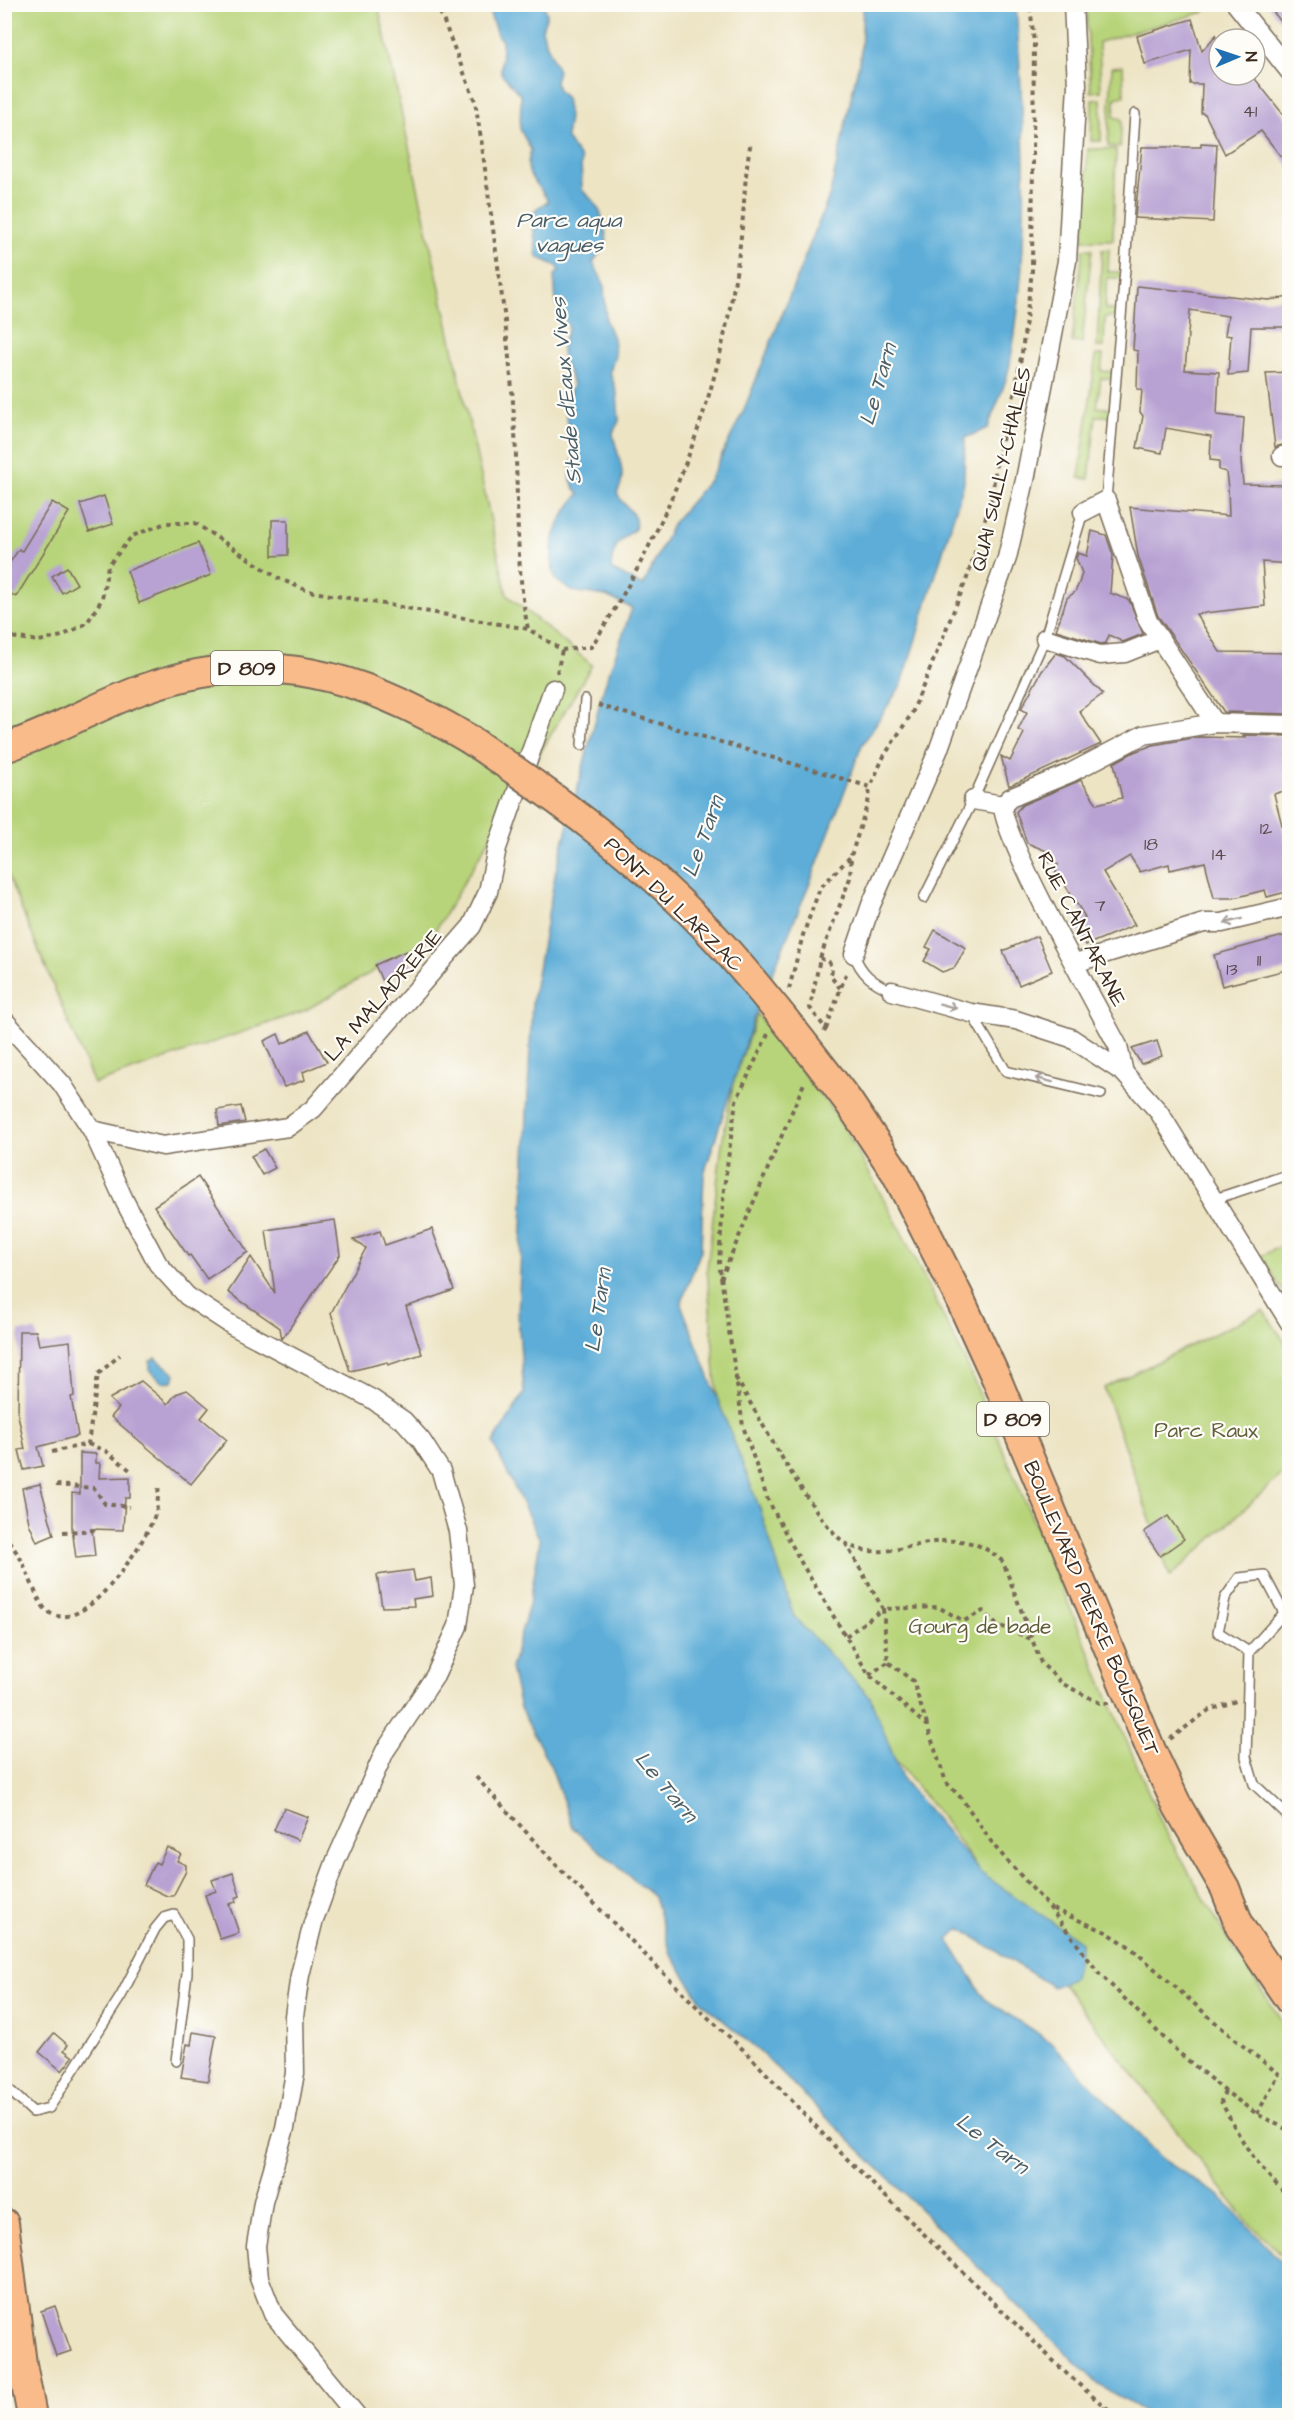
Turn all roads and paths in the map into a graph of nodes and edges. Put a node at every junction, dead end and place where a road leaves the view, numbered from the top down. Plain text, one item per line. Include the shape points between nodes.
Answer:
1 (437, 4) edge
2 (1030, 4) edge
3 (1073, 4) edge
4 (1243, 7) edge
5 (1290, 72) edge
6 (1135, 114) dead end
7 (751, 142) dead end
8 (1106, 500) junction
9 (1083, 512) joint
10 (528, 629) junction
11 (4, 636) edge
12 (1045, 638) junction
13 (1160, 639) junction
14 (553, 689) dead end
15 (585, 700) dead end
16 (601, 706) dead end
17 (1215, 723) junction
18 (1290, 726) edge
19 (582, 745) dead end
20 (11, 749) edge
21 (973, 800) junction
22 (1003, 805) junction
23 (851, 856) dead end
24 (924, 898) dead end
25 (1290, 907) edge
26 (854, 954) junction
27 (820, 958) dead end
28 (1075, 963) junction
29 (840, 988) junction
30 (892, 991) joint
31 (788, 993) dead end
32 (972, 1013) junction
33 (4, 1020) edge
34 (773, 1024) dead end
35 (826, 1029) dead end
36 (1124, 1073) junction
37 (1101, 1094) dead end
38 (848, 1101) joint
39 (92, 1130) junction
40 (1290, 1174) edge
41 (1211, 1200) junction
42 (1290, 1323) edge
43 (120, 1354) dead end
44 (734, 1375) junction
45 (88, 1444) junction
46 (52, 1452) dead end
47 (130, 1470) dead end
48 (159, 1484) dead end
49 (56, 1485) dead end
50 (129, 1507) dead end
51 (96, 1530) dead end
52 (63, 1532) dead end
53 (4, 1534) edge
54 (846, 1544) junction
55 (883, 1610) junction
56 (846, 1636) junction
57 (1031, 1639) junction
58 (1249, 1652) junction
59 (888, 1662) junction
60 (869, 1675) junction
61 (1248, 1696) junction
62 (1116, 1703) dead end
63 (927, 1726) junction
64 (1177, 1734) dead end
65 (476, 1777) dead end
66 (1290, 1818) edge
67 (1225, 1888) junction
68 (1050, 1908) junction
69 (1290, 1968) edge
70 (1290, 2001) edge
71 (176, 2061) dead end
72 (1279, 2074) junction
73 (1290, 2078) edge
74 (4, 2085) edge
75 (1224, 2091) junction
76 (1257, 2114) junction
77 (1290, 2131) edge
78 (1290, 2197) edge
79 (4, 2223) edge
80 (1105, 2408) junction
81 (32, 2415) edge
82 (357, 2415) edge
83 (1100, 2415) edge
84 (1122, 2415) edge

1 - 10 path via 475,101 482,145 514,415 519,556
2 - 16 path via 1034,43 1032,271 1022,352 992,497 967,578 912,713 884,756 870,788
3 - 26 street, QUAI SULLY-CHALIES via 1077,85 1067,261 1018,514 1007,558 938,751 871,905
4 - 5 street
6 - 8 lane
7 - 10 path via 729,314 706,406 672,500 620,603 591,647 562,650
8 - 9 street
8 - 13 street via 1148,621
9 - 12 lane
10 - 11 path via 308,591 278,578 195,523 166,523 132,536 108,566 102,599 87,623 62,636 39,641
12 - 13 street via 1100,655 1125,653
12 - 21 lane
13 - 17 street
14 - 39 street, LA MALADRERIE via 497,848 488,892 472,926 313,1109 288,1127 163,1146
15 - 19 lane
17 - 18 street
17 - 22 street via 1143,735 1071,773 1010,798
20 - 38 main road, PONT DU LARZAC / D 809, bridge via 94,709 184,676 227,669 308,672 388,695 469,739 540,786 665,888 718,941
21 - 22 street
21 - 24 lane
22 - 28 street, RUE CANTARANE via 1003,819 1019,855
23 - 31 path via 820,888
25 -> 28 street via 1222,923 1204,923
26 - 29 path
26 - 30 lane via 859,970
27 - 29 path via 829,962 831,977
28 - 36 street, RUE CANTARANE via 1118,1046
29 - 35 path
30 -> 32 street, RUE CANTARANE
32 - 36 street, RUE CANTARANE via 1016,1020 1071,1038
37 -> 32 lane via 1006,1071
33 - 39 street via 62,1084
34 - 44 path via 736,1101 724,1188 719,1263
36 - 41 street, RUE CANTARANE via 1159,1112
38 - 67 main road, BOULEVARD PIERRE BOUSQUET / D 809 via 896,1173 953,1285 998,1380 1151,1750 1178,1807
39 - 82 street via 158,1264 187,1296 232,1326 372,1399 404,1421 441,1471 458,1531 464,1585 458,1626 435,1676 385,1751 336,1860 313,1923 294,2016 293,2084 256,2246 259,2278 273,2314
40 - 41 lane
41 - 42 street, RUE CANTARANE
43 - 45 path via 98,1374
44 - 54 path via 817,1511
44 - 56 path via 743,1426 767,1498
45 - 46 path
45 - 47 path via 106,1451
48 - 53 path via 156,1513 123,1571 98,1600 78,1614 57,1616 45,1610 21,1559
49 - 50 path via 94,1488 105,1504
51 - 52 path
54 - 55 path
54 - 57 path via 881,1552 919,1543 955,1541 980,1545 1003,1563
55 - 56 path
55 - 57 path via 938,1607 964,1621 983,1611 996,1624
55 - 59 path
56 - 60 path
57 - 62 path via 1041,1663 1063,1684 1100,1703
58 - 58 lane via 1284,1612 1264,1575 1239,1578 1226,1598 1218,1632
58 - 61 lane
59 - 60 path
59 - 63 path via 913,1681
60 - 63 path
61 - 64 path via 1209,1710
61 - 66 lane via 1246,1757 1254,1784
63 - 68 path via 946,1782 994,1847
65 - 80 path via 558,1867 701,2012 749,2055 838,2150
67 - 69 main road, BOULEVARD PIERRE BOUSQUET / D 809
67 - 70 main road, BOULEVARD PIERRE BOUSQUET / D 809 via 1240,1927
68 - 72 path via 1130,1947
68 - 75 path via 1098,1972 1127,2003
71 - 74 lane via 188,1973 187,1939 174,1915 164,1918 155,1929 121,1996 49,2108 33,2112
72 - 73 path
72 - 76 path
75 - 76 path
75 - 78 path via 1221,2101 1249,2154
76 - 77 path
79 - 81 main road
80 - 83 path
80 - 84 path

